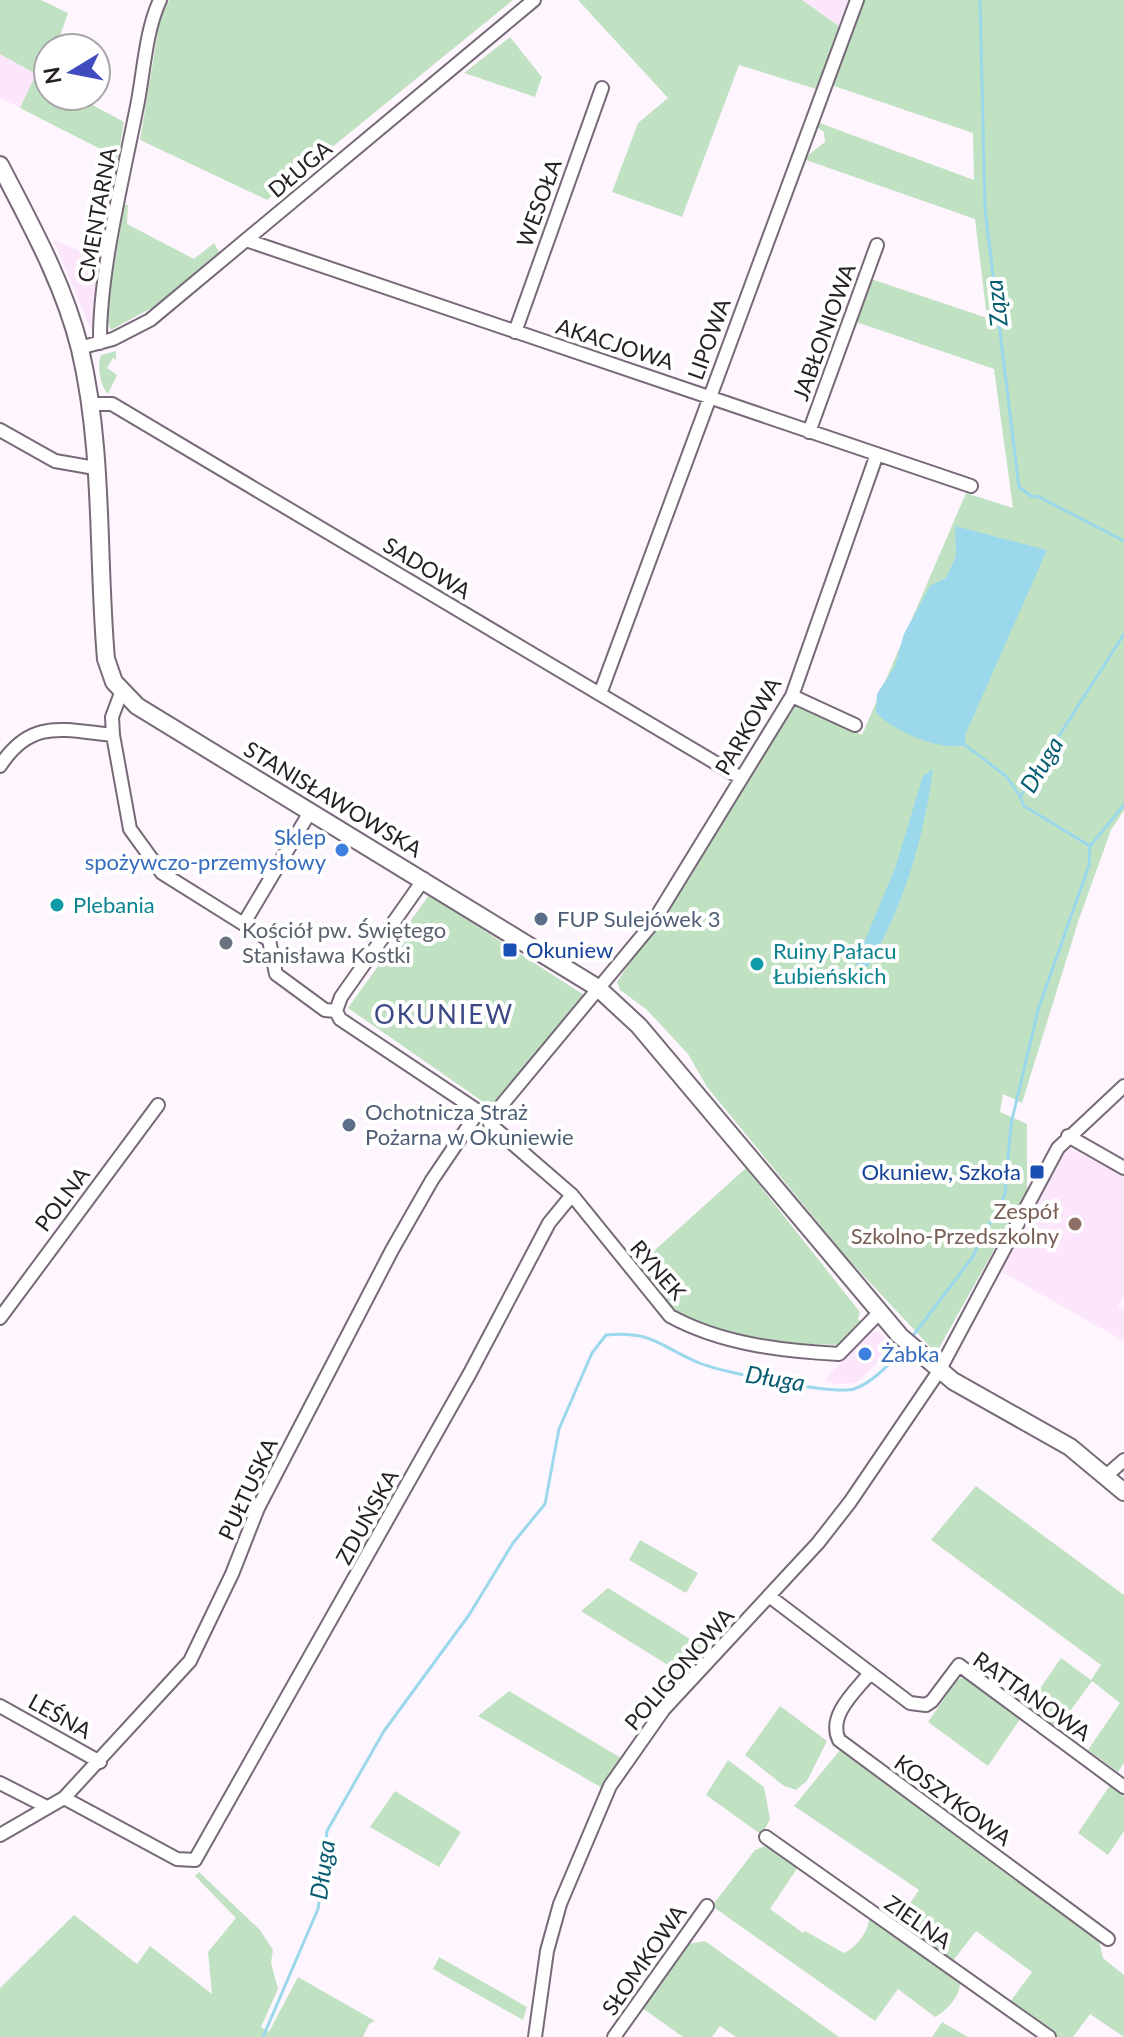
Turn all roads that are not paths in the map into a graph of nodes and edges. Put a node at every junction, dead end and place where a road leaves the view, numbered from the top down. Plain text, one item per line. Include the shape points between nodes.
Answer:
1 (160, 0) edge
2 (534, 0) edge
3 (857, 0) edge
4 (602, 88) dead end
5 (0, 165) edge
6 (246, 240) junction
7 (877, 245) dead end
8 (515, 332) junction
9 (100, 343) junction
10 (79, 348) junction
11 (709, 396) junction
12 (90, 404) junction
13 (0, 430) edge
14 (809, 432) junction
15 (877, 454) junction
16 (95, 468) junction
17 (971, 486) dead end
18 (121, 693) junction
19 (600, 694) junction
20 (792, 696) junction
21 (855, 725) dead end
22 (113, 735) junction
23 (0, 766) edge
24 (741, 778) junction
25 (310, 812) junction
26 (424, 879) junction
27 (244, 923) junction
28 (598, 988) junction
29 (336, 1011) junction
30 (1124, 1086) edge
31 (158, 1105) dead end
32 (478, 1112) junction
33 (490, 1119) junction
34 (1068, 1136) junction
35 (1124, 1168) edge
36 (572, 1195) junction
37 (879, 1313) junction
38 (0, 1318) edge
39 (939, 1371) junction
40 (1124, 1460) edge
41 (1107, 1475) junction
42 (1124, 1492) edge
43 (769, 1596) junction
44 (870, 1673) junction
45 (0, 1706) edge
46 (100, 1762) junction
47 (0, 1783) edge
48 (1124, 1787) edge
49 (64, 1798) junction
50 (45, 1806) junction
51 (0, 1835) edge
52 (766, 1837) dead end
53 (707, 1906) dead end
54 (1108, 1939) dead end
55 (535, 2037) edge
56 (614, 2037) edge
57 (1049, 2037) edge

1 - 9 street, CMENTARNA via 127,157
2 - 6 street, DŁUGA
3 - 11 street, LIPOWA
4 - 8 street, WESOŁA
5 - 10 main road via 56,278
6 - 8 street, AKACJOWA
6 - 9 street, DŁUGA via 150,320
7 - 14 street, JABŁONIOWA
8 - 11 street, AKACJOWA
9 - 10 street, DŁUGA
10 - 12 main road
11 - 14 street, AKACJOWA
11 - 19 street, LIPOWA
12 - 16 main road
12 - 19 street, SADOWA via 112,404
13 - 16 street via 55,461
14 - 15 street, AKACJOWA
15 - 17 street, AKACJOWA
15 - 20 street, PARKOWA
16 - 18 main road via 106,659
18 - 22 street via 112,717
18 - 25 main road, STANISŁAWOWSKA
19 - 24 street, SADOWA
20 - 21 street
20 - 24 street, PARKOWA
22 - 23 street via 40,730 13,746
22 - 27 street via 130,829 148,857 162,873
24 - 28 street, PARKOWA via 652,924
25 - 26 main road, STANISŁAWOWSKA
25 - 27 street
26 - 28 main road, STANISŁAWOWSKA
26 - 29 street
27 - 29 street, RYNEK via 272,944 276,974 325,1010
28 - 33 street
28 - 37 main road, STANISŁAWOWSKA via 648,1037
29 - 32 street, RYNEK via 340,1019
30 - 34 street, POLIGONOWA
31 - 38 street, POLNA
32 - 33 street, RYNEK
32 - 46 street, PUŁTUSKA via 392,1250 258,1508 190,1661
33 - 36 street, RYNEK
34 - 35 street
34 - 39 street, POLIGONOWA
36 - 37 street, RYNEK via 643,1287 670,1316 693,1329 746,1343 839,1354
36 - 49 street, ZDUŃSKA via 549,1223 195,1860 177,1859
37 - 39 main road, STANISŁAWOWSKA
39 - 41 main road, STANISŁAWOWSKA via 1049,1433
39 - 43 street, POLIGONOWA via 850,1502
40 - 41 street
41 - 42 main road, STANISŁAWOWSKA
43 - 44 street, RATTANOWA
43 - 55 street, POLIGONOWA via 664,1709 610,1786 560,1904 547,1951
44 - 48 street, RATTANOWA via 910,1703 926,1705 959,1665
44 - 54 street, KOSZYKOWA via 837,1716 839,1740
45 - 46 street, LEŚNA
46 - 49 street, PUŁTUSKA
47 - 50 street
49 - 50 street, PUŁTUSKA
50 - 51 street, PUŁTUSKA
52 - 57 street, ZIELNA
53 - 56 street, SŁOMKOWA

